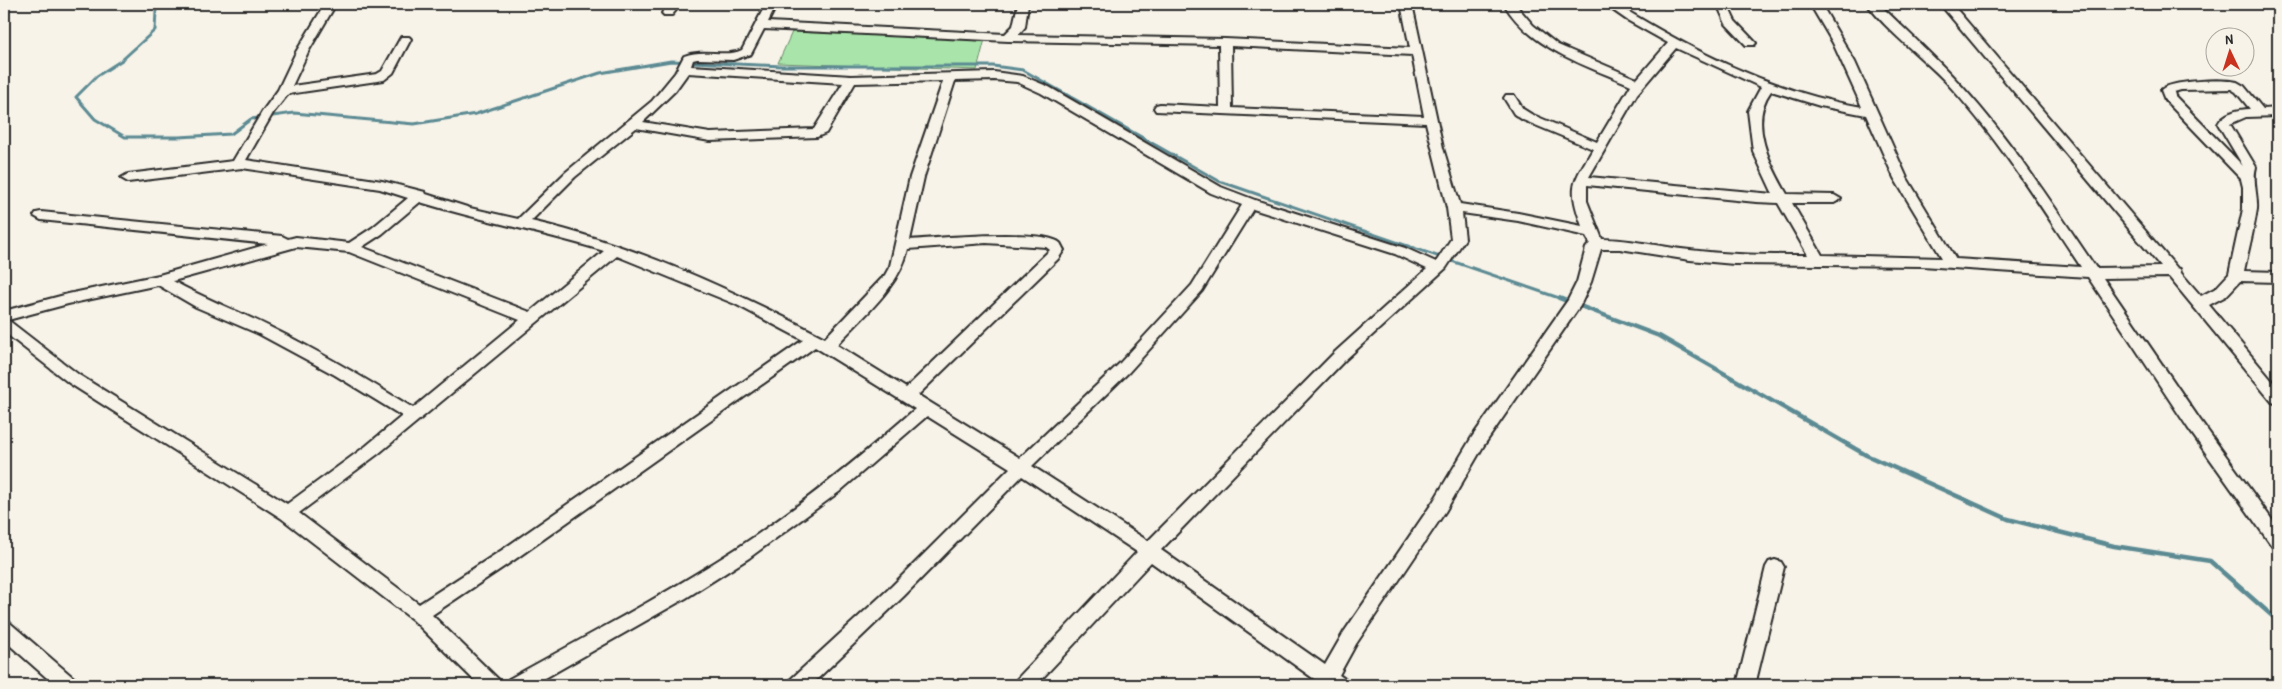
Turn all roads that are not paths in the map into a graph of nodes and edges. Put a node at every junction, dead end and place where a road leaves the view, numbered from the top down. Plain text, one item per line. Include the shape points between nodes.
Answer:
1 (330, 4) edge
2 (771, 4) edge
3 (1024, 4) edge
4 (1407, 4) edge
5 (1508, 4) edge
6 (1609, 4) edge
7 (1722, 4) edge
8 (1816, 4) edge
9 (1873, 4) edge
10 (1946, 4) edge
11 (760, 25) junction
12 (1019, 27) junction
13 (1008, 38) junction
14 (405, 39) dead end
15 (1039, 39) junction
16 (1226, 42) junction
17 (1675, 42) junction
18 (1750, 43) dead end
19 (1417, 52) junction
20 (687, 63) junction
21 (951, 76) junction
22 (851, 80) junction
23 (1638, 84) junction
24 (1769, 85) junction
25 (284, 91) junction
26 (1510, 98) dead end
27 (1160, 108) dead end
28 (1226, 111) junction
29 (1872, 112) junction
30 (2278, 112) edge
31 (2260, 113) junction
32 (1431, 120) junction
33 (633, 124) junction
34 (1599, 147) junction
35 (242, 164) junction
36 (2247, 177) junction
37 (128, 178) dead end
38 (1581, 180) junction
39 (420, 195) junction
40 (1834, 199) dead end
41 (1785, 200) junction
42 (1250, 203) junction
43 (1454, 208) junction
44 (41, 216) dead end
45 (520, 224) junction
46 (1594, 238) junction
47 (296, 242) junction
48 (902, 245) junction
49 (351, 248) junction
50 (615, 250) junction
51 (1818, 260) junction
52 (1442, 263) junction
53 (1952, 264) junction
54 (2174, 272) junction
55 (2094, 273) junction
56 (2236, 276) junction
57 (2278, 277) edge
58 (160, 280) junction
59 (2200, 303) junction
60 (4, 316) edge
61 (533, 319) junction
62 (4, 324) edge
63 (820, 343) junction
64 (908, 395) junction
65 (2278, 398) edge
66 (927, 408) junction
67 (414, 416) junction
68 (1021, 467) junction
69 (287, 513) junction
70 (2278, 541) edge
71 (1149, 551) junction
72 (1775, 567) dead end
73 (419, 614) junction
74 (4, 630) edge
75 (1330, 683) edge
76 (68, 685) edge
77 (492, 685) edge
78 (516, 685) edge
79 (798, 685) edge
80 (1024, 685) edge
81 (1746, 685) edge

1 - 25 street
2 - 11 street
3 - 12 street
4 - 19 street
5 - 23 street via 1554,47
6 - 17 street
7 - 18 street via 1730,22
8 - 29 street via 1842,47
9 - 55 street via 1934,62 1976,110 2022,169
10 - 54 street
11 - 13 street
11 - 20 street via 743,55 694,55
12 - 13 street
12 - 15 street
13 - 15 street
14 - 25 street via 387,73 380,77
15 - 16 street
16 - 19 street
16 - 28 street
17 - 23 street
17 - 24 street
19 - 32 street
20 - 22 street
20 - 33 street via 674,85
21 - 22 street
21 - 42 street via 1008,77 1030,83 1216,190
21 - 48 street via 917,176
22 - 33 street via 822,130 817,133 710,137
23 - 34 street
24 - 29 street via 1810,100
24 - 41 street via 1754,110 1757,141 1763,163
25 - 35 street via 240,157
26 - 34 street via 1518,111 1527,117
27 - 28 street
28 - 32 street
29 - 53 street via 1895,166
30 - 31 street
31 - 36 street via 2232,117 2224,124 2250,167
31 - 36 street via 2240,89 2233,86 2180,86 2167,90 2169,96
32 - 43 street
33 - 45 street via 577,168
34 - 38 street
35 - 37 street
35 - 39 street via 382,185
36 - 56 street via 2250,210
38 - 41 street via 1697,194
38 - 46 street via 1580,201
39 - 45 street via 468,212
39 - 49 street
40 - 41 street
41 - 51 street
42 - 52 street
42 - 68 street via 1197,288 1124,368
43 - 46 street via 1518,217
43 - 52 street via 1458,239
44 - 47 street
45 - 50 street
46 - 51 street via 1690,255
46 - 75 street via 1584,282 1572,306 1478,441 1439,507 1350,638
47 - 49 street
47 - 58 street
48 - 63 street via 890,278
48 - 64 street via 1006,238 1049,243 1056,250
49 - 61 street
50 - 61 street
50 - 63 street via 740,300
51 - 53 street
52 - 71 street via 1340,356
53 - 55 street
54 - 55 street
54 - 59 street
55 - 70 street via 2194,424
56 - 57 street
56 - 59 street via 2221,292
58 - 60 street via 68,298
58 - 67 street via 201,303 264,330
59 - 65 street
61 - 67 street
62 - 69 street via 74,379
63 - 64 street
63 - 73 street
64 - 66 street
66 - 68 street
66 - 78 street via 850,475 774,533
67 - 69 street
68 - 71 street
68 - 79 street via 898,591
69 - 73 street
71 - 75 street
71 - 80 street
72 - 81 street
73 - 77 street
74 - 76 street

